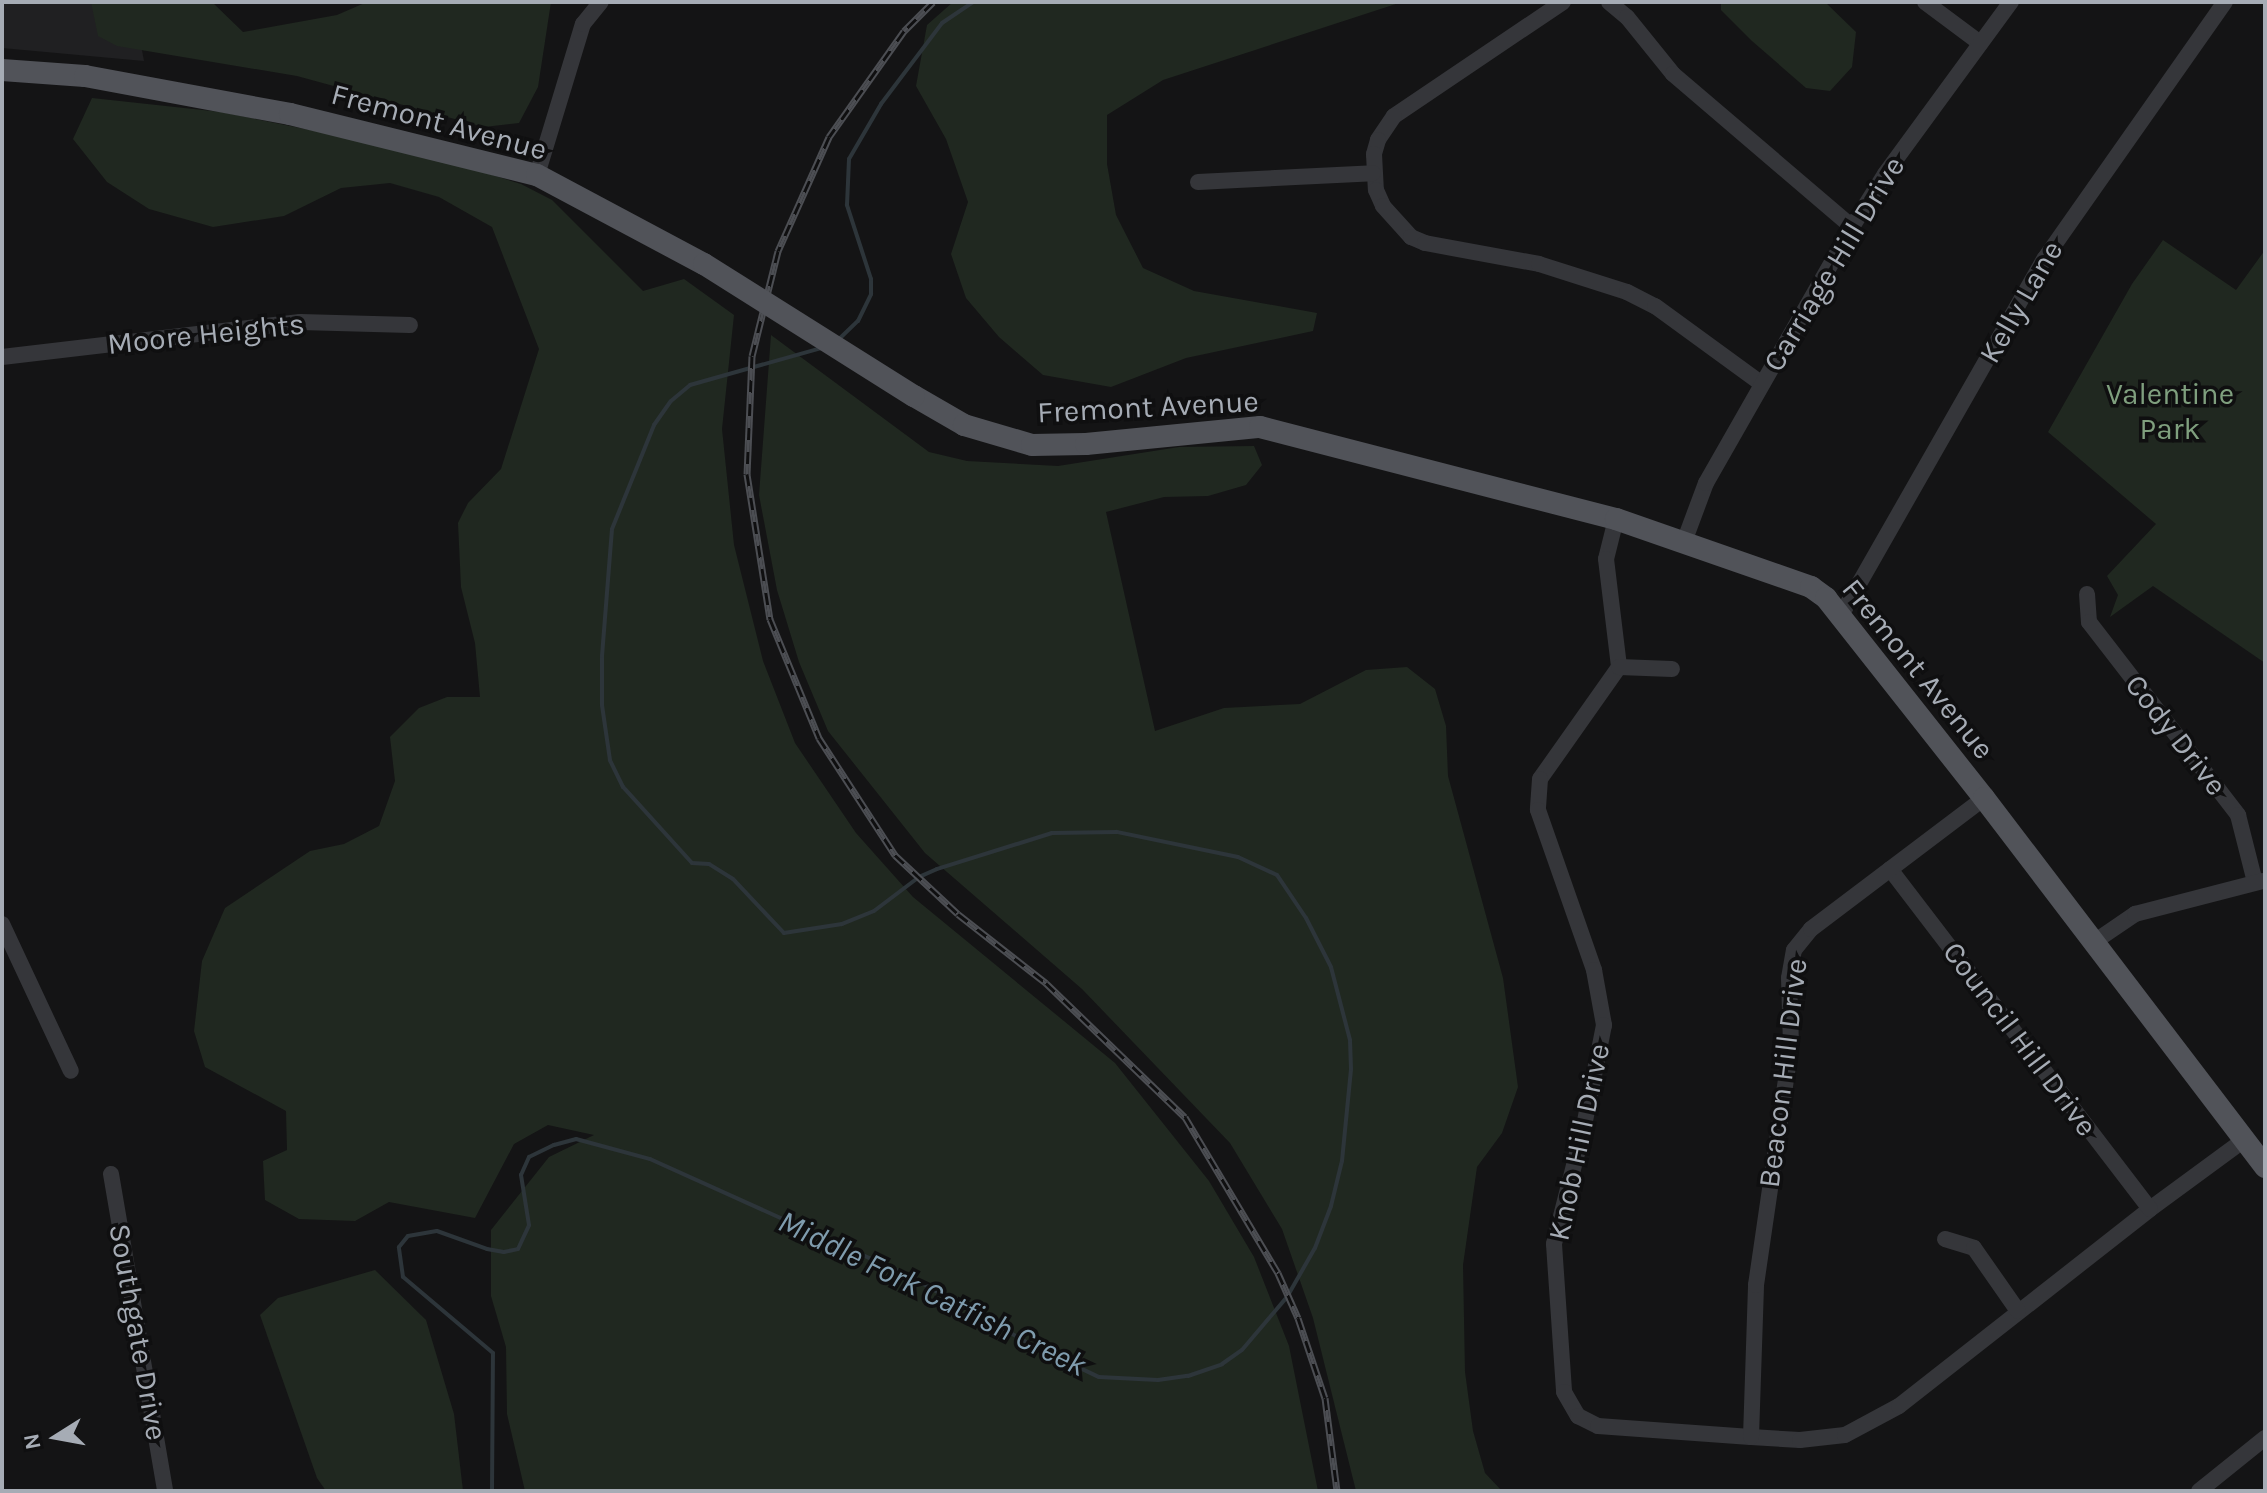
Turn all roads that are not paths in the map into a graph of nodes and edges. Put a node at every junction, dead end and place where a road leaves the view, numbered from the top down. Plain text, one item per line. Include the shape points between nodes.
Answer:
1 (601, 2) edge
2 (1563, 2) edge
3 (1609, 2) edge
4 (1925, 2) edge
5 (2011, 2) edge
6 (2225, 2) edge
7 (1980, 43) junction
8 (2, 70) edge
9 (1373, 173) junction
10 (537, 175) junction
11 (1198, 182) dead end
12 (1852, 227) junction
13 (410, 325) dead end
14 (2, 357) edge
15 (1762, 384) junction
16 (1616, 519) junction
17 (1684, 542) junction
18 (2087, 594) dead end
19 (1840, 617) junction
20 (1619, 667) junction
21 (1672, 669) dead end
22 (1984, 798) junction
23 (1890, 869) junction
24 (2260, 882) edge
25 (2, 924) edge
26 (2094, 942) junction
27 (71, 1071) dead end
28 (2244, 1140) junction
29 (2265, 1167) edge
30 (111, 1174) dead end
31 (2150, 1209) junction
32 (1945, 1239) dead end
33 (2018, 1311) junction
34 (1751, 1437) junction
35 (2265, 1438) edge
36 (165, 1491) edge
37 (2199, 1491) edge

1 - 10 street via 583,24
2 - 9 street via 1394,116 1378,140
3 - 12 street via 1673,74
4 - 7 street
5 - 7 street, Carriage Hill Drive
6 - 19 street, Kelly Lane via 2045,258
7 - 12 street, Carriage Hill Drive
8 - 10 main road, Fremont Avenue via 85,76 290,114
9 - 11 street
9 - 15 street via 1383,206 1411,237 1574,272 1627,292 1655,306
10 - 16 main road, Fremont Avenue, bridge via 704,264 964,425 1032,445 1260,427
12 - 15 street, Carriage Hill Drive
13 - 14 street, Moore Heights via 300,322
15 - 17 street, Carriage Hill Drive via 1706,483
16 - 17 main road, Fremont Avenue
16 - 20 street via 1606,559
17 - 19 main road, Fremont Avenue via 1792,578 1826,598
18 - 24 street, Cody Drive via 2089,622 2238,815
19 - 22 main road, Fremont Avenue
20 - 21 street
20 - 34 street, Knob Hill Drive via 1540,779 1538,810 1594,970 1604,1025 1554,1244 1564,1392 1578,1416 1598,1426
22 - 23 street, Beacon Hill Drive
22 - 26 main road, Fremont Avenue
23 - 31 street, Council Hill Drive
23 - 34 street, Beacon Hill Drive via 1811,929 1794,950 1789,978 1791,1045 1756,1285
24 - 26 street via 2135,914
25 - 27 street
26 - 28 main road, Fremont Avenue
28 - 29 main road, Fremont Avenue
28 - 31 street, Knob Hill Drive
30 - 36 street, Southgate Drive
31 - 33 street, Knob Hill Drive
32 - 33 street via 1974,1248
33 - 34 street, Knob Hill Drive via 1899,1406 1845,1435 1800,1440
35 - 37 street

